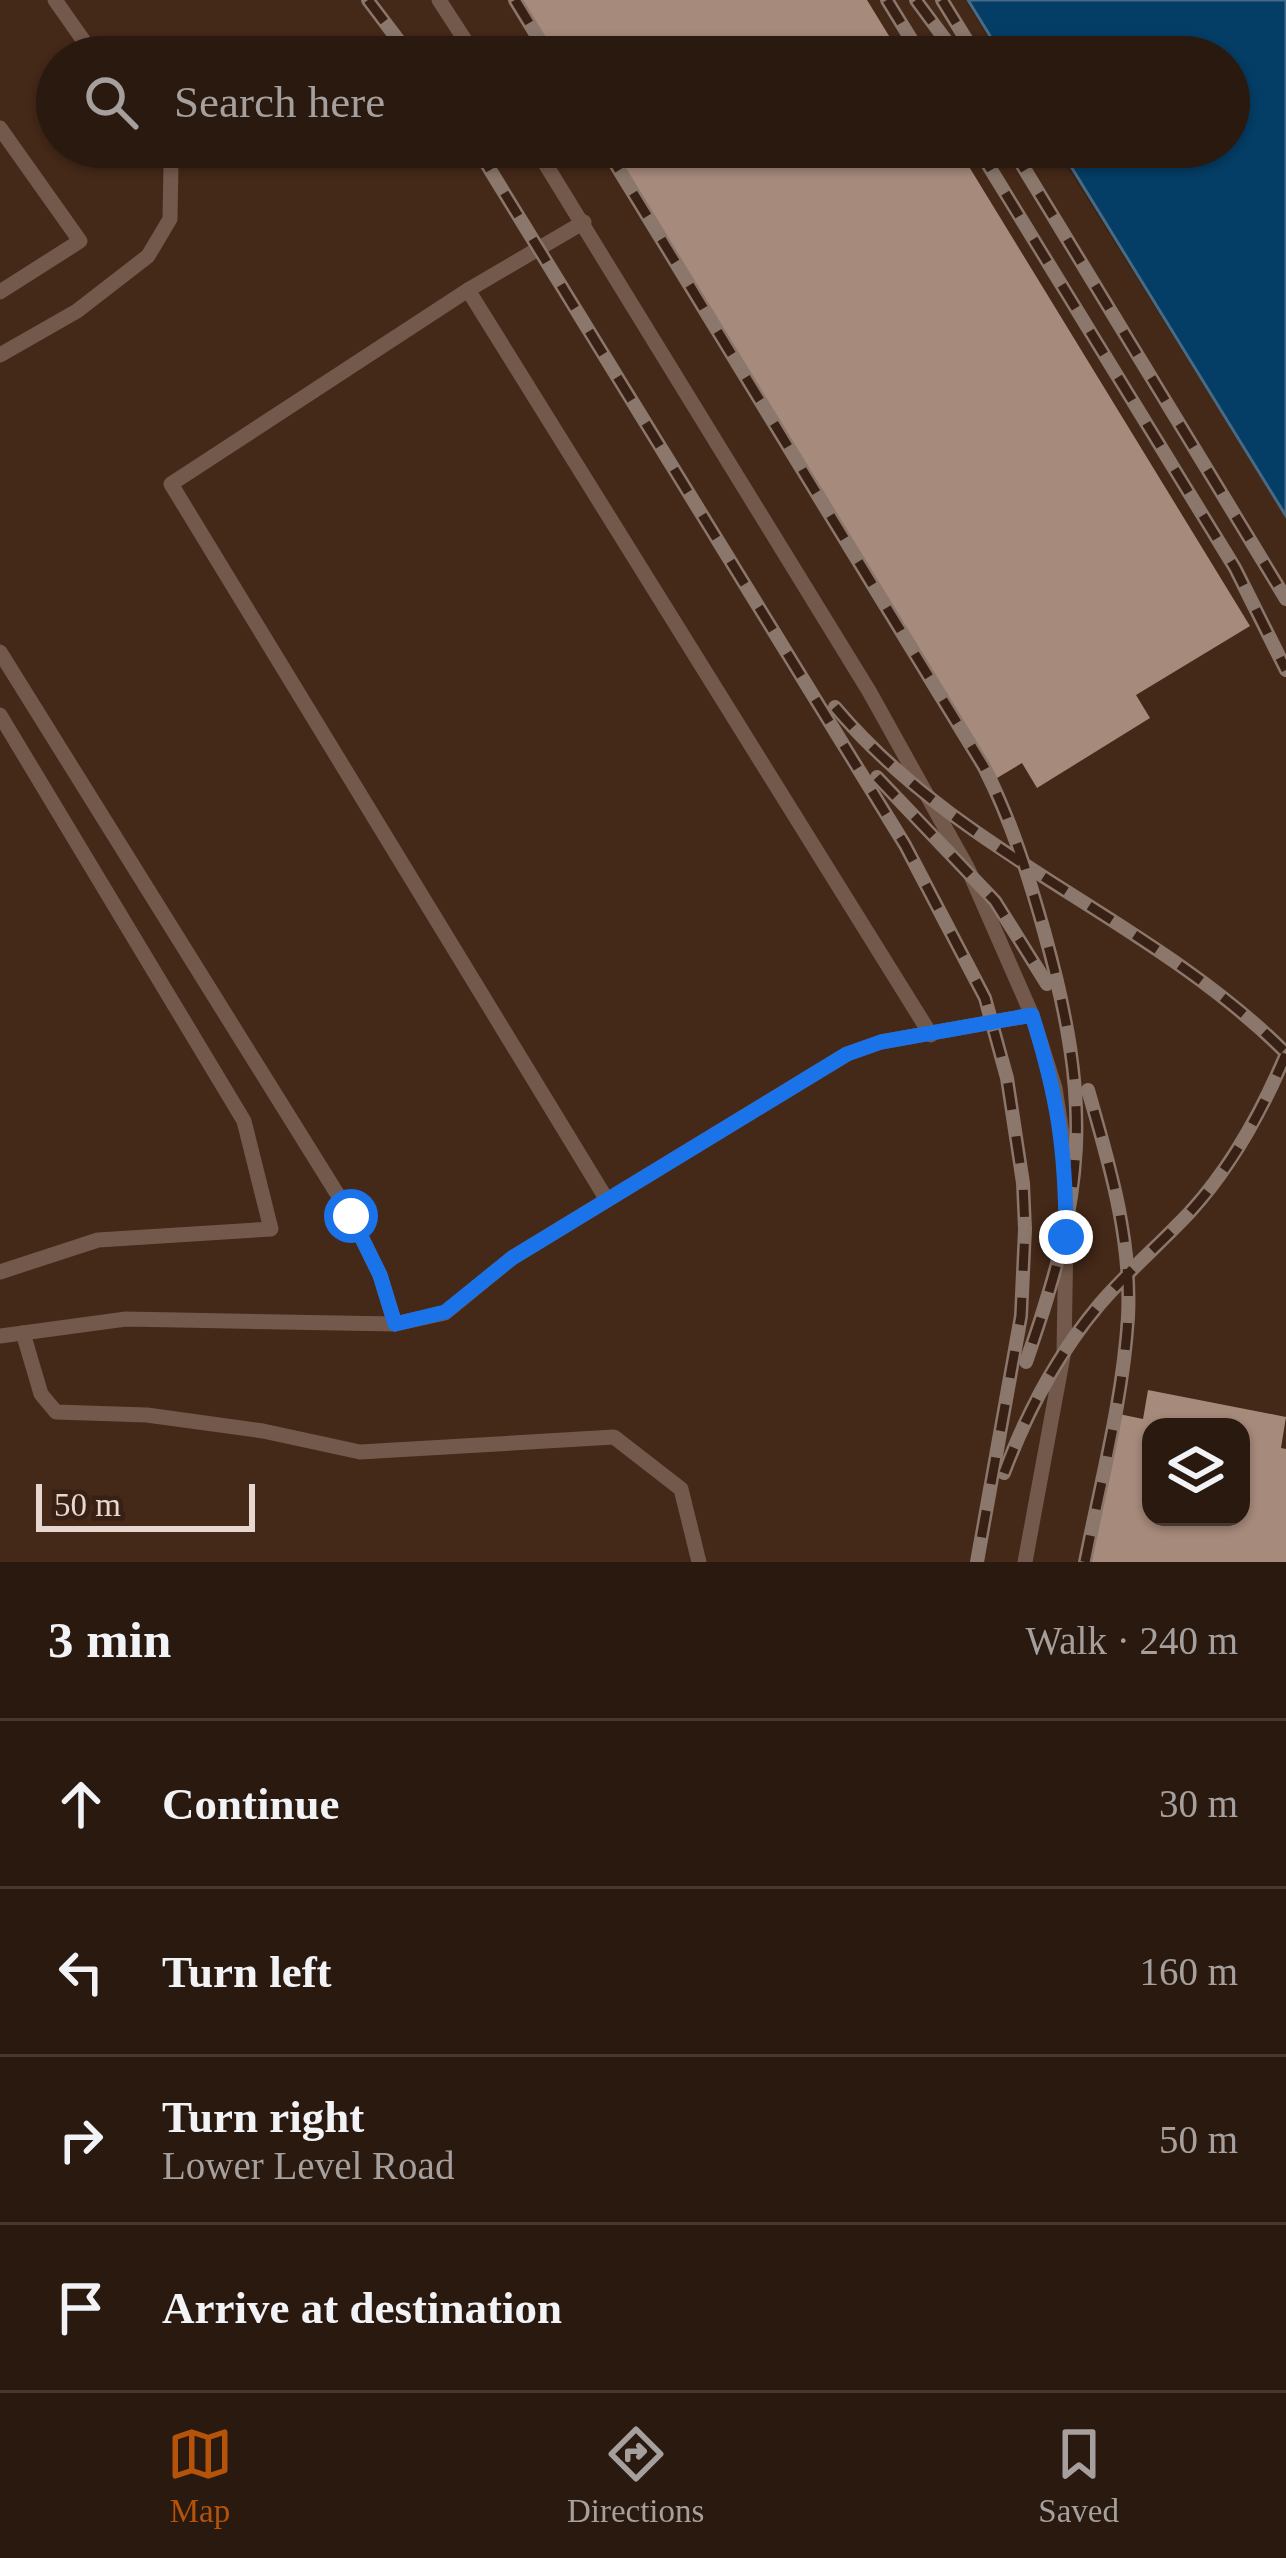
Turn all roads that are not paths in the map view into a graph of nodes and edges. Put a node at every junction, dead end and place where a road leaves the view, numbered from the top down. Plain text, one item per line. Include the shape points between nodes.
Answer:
1 (55, 0) edge
2 (439, 0) edge
3 (80, 36) edge
4 (462, 36) edge
5 (0, 128) edge
6 (171, 168) edge
7 (549, 168) edge
8 (584, 222) junction
9 (468, 290) junction
10 (0, 292) edge
11 (0, 356) edge
12 (0, 652) edge
13 (0, 715) edge
14 (1032, 1015) junction
15 (932, 1035) junction
16 (607, 1200) junction
17 (0, 1271) edge
18 (395, 1324) junction
19 (23, 1333) junction
20 (0, 1336) edge
21 (700, 1562) edge
22 (1025, 1562) edge

1 - 3 lane
2 - 4 lane
5 - 10 lane via 80,241
6 - 11 lane via 170,219 148,256
7 - 8 lane
8 - 9 lane
8 - 14 lane via 901,747 968,869
9 - 15 lane
9 - 16 lane via 171,484
12 - 18 lane via 351,1216
13 - 17 lane via 244,1121 271,1229 98,1240
14 - 15 lane
14 - 22 lane via 1066,1159 1066,1237 1064,1351
15 - 16 lane via 847,1054
16 - 18 lane via 512,1258 445,1312
18 - 19 lane via 126,1319
19 - 20 lane
19 - 21 lane via 41,1394 56,1412 147,1415 360,1452 614,1437 680,1489

